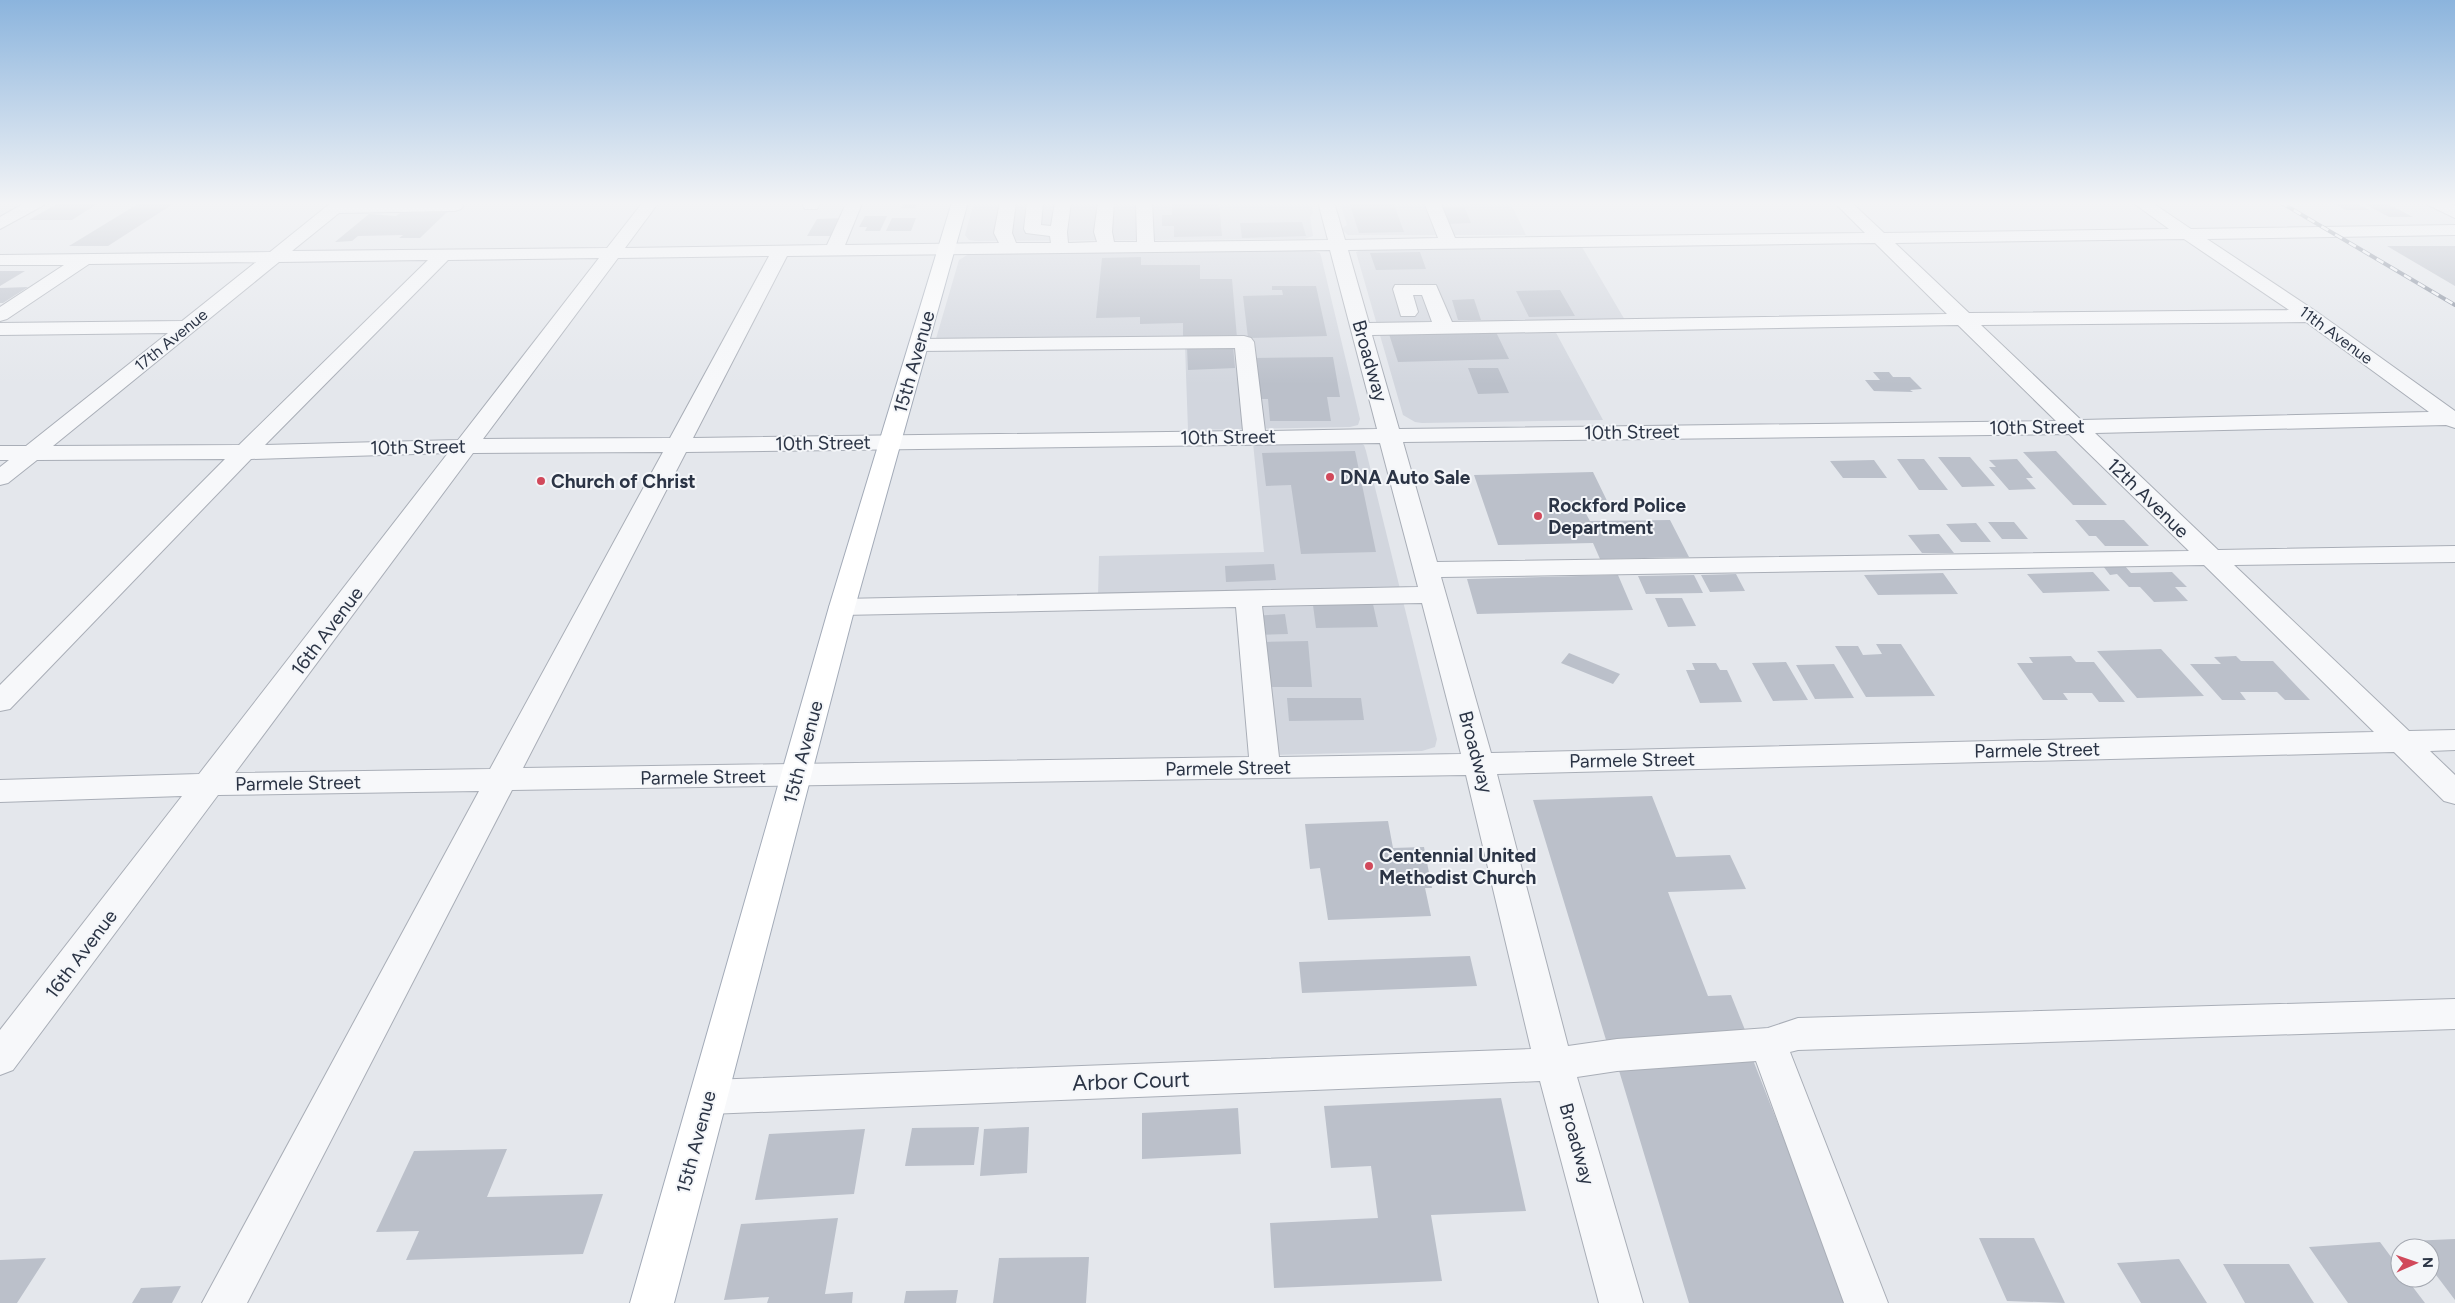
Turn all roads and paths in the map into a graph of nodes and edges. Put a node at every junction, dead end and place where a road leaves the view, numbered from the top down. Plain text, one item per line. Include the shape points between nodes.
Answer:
1 (79, 263) edge
2 (267, 263) edge
3 (435, 263) edge
4 (604, 263) edge
5 (774, 263) edge
6 (941, 263) edge
7 (1342, 263) edge
8 (1905, 263) edge
9 (2231, 263) edge
10 (1408, 312) dead end
11 (0, 315) edge
12 (2310, 316) junction
13 (1963, 319) junction
14 (188, 327) junction
15 (1444, 327) junction
16 (1361, 328) junction
17 (0, 329) edge
18 (919, 345) junction
19 (2454, 419) edge
20 (2074, 427) junction
21 (1392, 436) junction
22 (1255, 437) junction
23 (892, 441) junction
24 (678, 445) junction
25 (468, 446) junction
26 (0, 452) edge
27 (32, 452) junction
28 (245, 452) junction
29 (0, 478) edge
30 (2455, 554) edge
31 (2210, 558) junction
32 (1431, 583) junction
33 (1248, 599) junction
34 (842, 608) junction
35 (0, 702) edge
36 (2455, 740) edge
37 (2402, 741) junction
38 (1479, 764) junction
39 (1266, 768) junction
40 (797, 776) junction
41 (500, 779) junction
42 (211, 784) junction
43 (0, 791) edge
44 (2455, 793) edge
45 (2455, 1014) edge
46 (1768, 1044) junction
47 (0, 1059) edge
48 (1554, 1064) junction
49 (709, 1098) junction
50 (224, 1303) edge
51 (652, 1303) edge
52 (1621, 1303) edge
53 (1866, 1303) edge

1 - 11 street
2 - 14 street, 17th Avenue
3 - 28 street
4 - 25 street, 16th Avenue
5 - 24 street
6 - 18 main road, 15th Avenue
7 - 16 street, Broadway
8 - 13 street, 12th Avenue
9 - 12 street, 11th Avenue
10 - 15 street via 1402,289 1428,289
12 - 13 street
12 - 19 street, 11th Avenue
13 - 15 street
13 - 20 street, 12th Avenue
14 - 17 street
14 - 27 street, 17th Avenue
15 - 16 street
16 - 21 street, Broadway
18 - 22 street via 1244,342
18 - 23 main road, 15th Avenue
19 - 20 street, 10th Street
20 - 21 street, 10th Street
20 - 31 street, 12th Avenue
21 - 22 street, 10th Street
21 - 32 street, Broadway
22 - 23 street, 10th Street
23 - 24 street, 10th Street
23 - 34 main road, 15th Avenue
24 - 25 street, 10th Street
24 - 41 street
25 - 28 street, 10th Street
25 - 42 street, 16th Avenue
26 - 27 street, 10th Street
27 - 28 street, 10th Street
27 - 29 street, 17th Avenue
28 - 35 street
30 - 31 street
31 - 32 street
31 - 37 street, 12th Avenue
32 - 33 street
32 - 38 street, Broadway
33 - 34 street
33 - 39 street
34 - 40 main road, 15th Avenue
36 - 37 street, Parmele Street
37 - 38 street, Parmele Street
37 - 44 street, 12th Avenue
38 - 39 street, Parmele Street
38 - 48 street, Broadway
39 - 40 street, Parmele Street
40 - 41 street, Parmele Street
40 - 49 main road, 15th Avenue
41 - 42 street, Parmele Street
41 - 50 street
42 - 43 street, Parmele Street
42 - 47 street, 16th Avenue
45 - 46 street, Arbor Court via 1798,1034
46 - 48 street, Arbor Court via 1617,1055
46 - 53 street
48 - 49 street, Arbor Court
48 - 52 street, Broadway
49 - 51 main road, 15th Avenue

